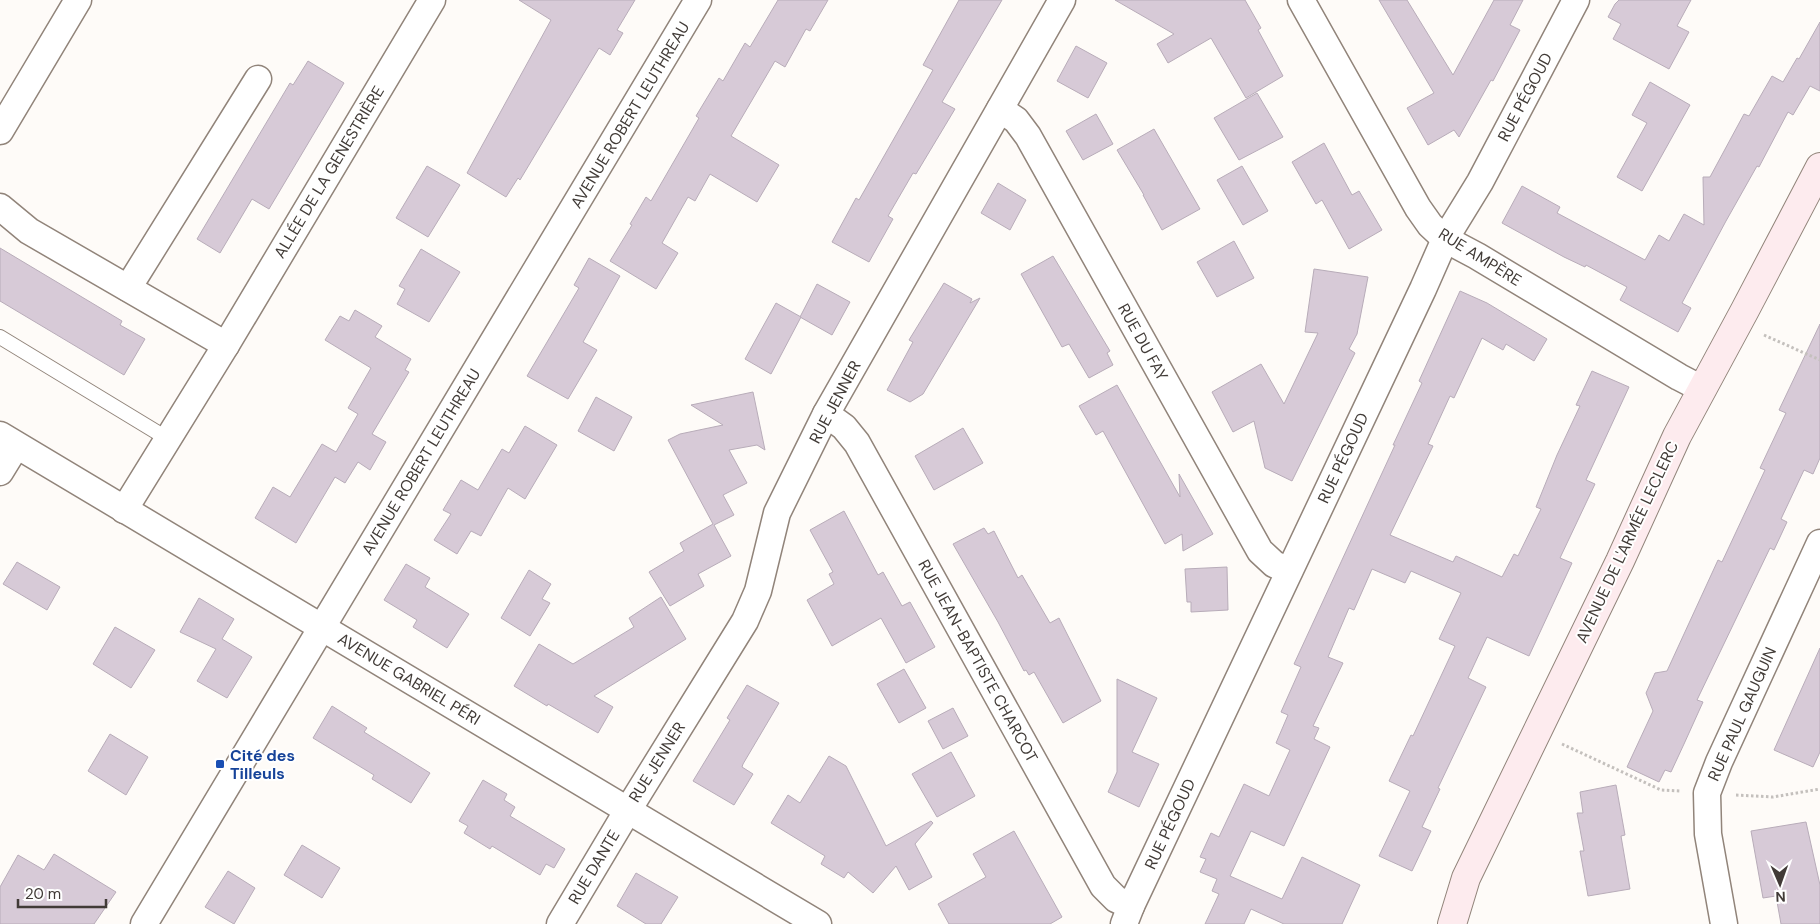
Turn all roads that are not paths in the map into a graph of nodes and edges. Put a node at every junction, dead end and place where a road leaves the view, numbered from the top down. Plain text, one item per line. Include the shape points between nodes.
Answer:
1 (78, 0) edge
2 (432, 0) edge
3 (698, 0) edge
4 (1062, 0) edge
5 (1302, 0) edge
6 (1576, 0) edge
7 (258, 79) dead end
8 (1000, 109) junction
9 (0, 131) edge
10 (1820, 168) edge
11 (0, 207) edge
12 (1445, 239) junction
13 (128, 288) junction
14 (0, 337) edge
15 (226, 345) junction
16 (1702, 389) junction
17 (826, 414) junction
18 (168, 439) junction
19 (8, 440) edge
20 (0, 472) edge
21 (124, 510) junction
22 (1820, 543) edge
23 (1290, 572) junction
24 (322, 627) junction
25 (628, 810) junction
26 (1127, 915) edge
27 (144, 924) edge
28 (560, 924) edge
29 (818, 924) edge
30 (1452, 924) edge
31 (1724, 924) edge

1 - 9 street
2 - 15 street, ALLÉE DE LA GENESTRIÈRE
3 - 24 street, AVENUE ROBERT LEUTHREAU
4 - 8 street, RUE JENNER
5 - 12 street, RUE AMPÈRE via 1418,208
6 - 12 street, RUE PÉGOUD via 1480,182
7 - 13 street
8 - 17 street, RUE JENNER
8 - 23 street, RUE DU FAY via 1016,120 1028,136 1260,551 1274,564
10 - 16 street, AVENUE DE L'ARMÉE LECLERC
11 - 13 street via 29,231
12 - 16 street, RUE AMPÈRE
12 - 23 street, RUE PÉGOUD
13 - 15 street
14 - 18 lane
15 - 18 street, ALLÉE DE LA GENESTRIÈRE
16 - 30 street, AVENUE DE L'ARMÉE LECLERC via 1466,878
17 - 25 street, RUE JENNER via 777,513 758,591 745,621
17 - 26 street, RUE JEAN-BAPTISTE CHARCOT via 844,427 857,443 1103,886
18 - 21 street, ALLÉE DE LA GENESTRIÈRE
19 - 20 street
19 - 21 street, AVENUE GABRIEL PÉRI
21 - 24 street, AVENUE GABRIEL PÉRI
22 - 31 street, RUE PAUL GAUGUIN via 1707,793 1708,834
23 - 26 street, RUE PÉGOUD
24 - 25 street, AVENUE GABRIEL PÉRI
24 - 27 street, AVENUE ROBERT LEUTHREAU
25 - 28 street, RUE DANTE
25 - 29 street, AVENUE GABRIEL PÉRI

